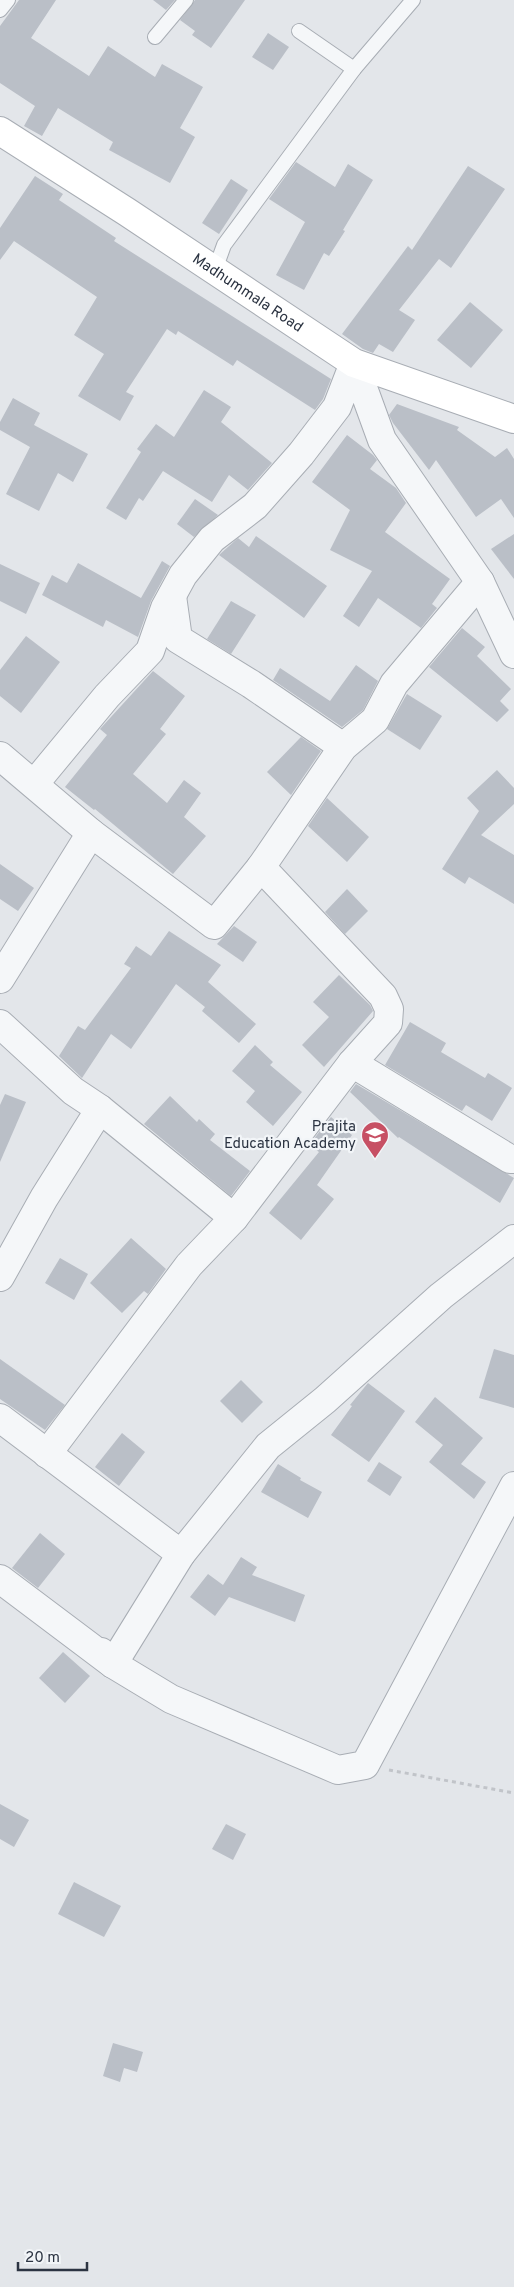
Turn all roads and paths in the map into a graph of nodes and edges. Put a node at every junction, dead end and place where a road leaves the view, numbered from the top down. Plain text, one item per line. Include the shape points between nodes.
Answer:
1 (8, 0) edge
2 (186, 0) edge
3 (413, 0) edge
4 (0, 10) edge
5 (299, 31) dead end
6 (154, 37) dead end
7 (354, 69) junction
8 (0, 131) edge
9 (215, 270) junction
10 (354, 363) junction
11 (514, 419) edge
12 (480, 582) junction
13 (172, 596) junction
14 (514, 654) edge
15 (342, 747) junction
16 (0, 756) edge
17 (35, 784) junction
18 (91, 833) junction
19 (261, 867) junction
20 (0, 979) edge
21 (0, 1024) edge
22 (352, 1063) junction
23 (100, 1109) junction
24 (514, 1159) edge
25 (234, 1218) junction
26 (514, 1239) edge
27 (0, 1277) edge
28 (0, 1418) edge
29 (47, 1454) junction
30 (514, 1486) edge
31 (181, 1554) junction
32 (0, 1579) edge
33 (89, 1640) dead end
34 (113, 1664) junction
35 (365, 1765) junction
36 (514, 1793) edge

1 - 4 lane
2 - 6 lane
3 - 7 lane
5 - 7 lane
7 - 9 lane via 224,245
8 - 9 street, Madhummala Road
9 - 10 street, Madhummala Road
10 - 11 street, Madhummala Road
10 - 12 street via 382,440
10 - 13 street via 337,407 301,454 255,506 212,539 183,575
12 - 14 street
12 - 15 street via 394,684 375,720
13 - 15 street via 178,639 251,684
13 - 17 street via 150,651 106,696
15 - 19 street
16 - 17 street
17 - 18 street
18 - 19 street via 214,925
18 - 20 street
19 - 22 street via 383,996 389,1009 388,1023
21 - 23 street via 73,1091
22 - 24 street
22 - 25 street
23 - 25 street
23 - 27 street via 44,1198
25 - 29 street via 190,1265
26 - 31 street via 440,1296 325,1400 268,1446
28 - 29 street
29 - 31 street
30 - 35 street
31 - 34 street
32 - 34 street
33 - 34 street
34 - 35 street via 171,1699 338,1770
35 - 36 path

